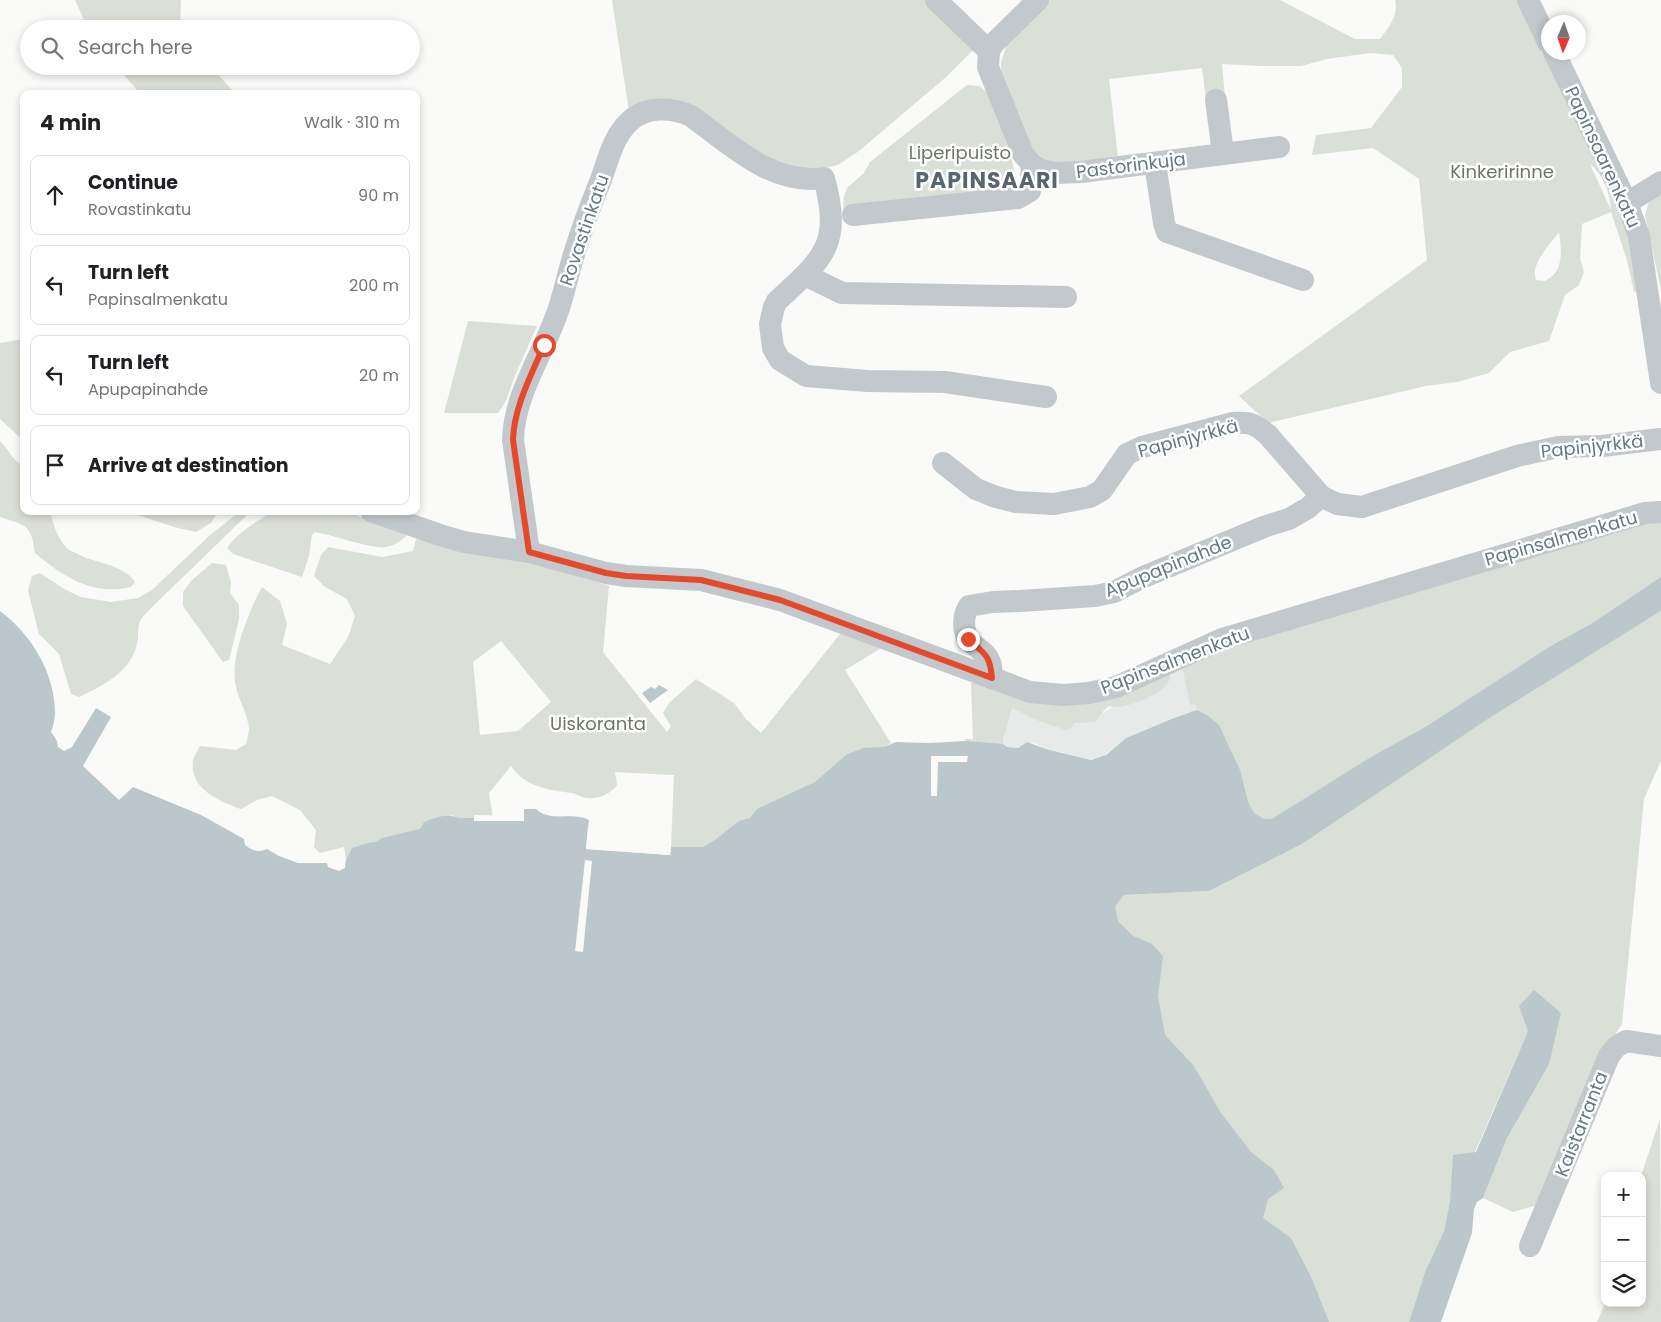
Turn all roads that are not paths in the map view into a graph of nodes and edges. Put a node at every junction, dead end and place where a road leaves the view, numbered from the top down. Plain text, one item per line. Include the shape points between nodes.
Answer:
1 (936, 0) edge
2 (1038, 0) edge
3 (1528, 0) edge
4 (1541, 27) edge
5 (989, 59) junction
6 (1558, 60) edge
7 (1216, 100) dead end
8 (1279, 147) dead end
9 (1223, 153) junction
10 (1155, 162) junction
11 (1032, 164) junction
12 (1661, 182) edge
13 (1627, 203) junction
14 (853, 215) dead end
15 (806, 275) junction
16 (1303, 280) dead end
17 (1066, 297) dead end
18 (1661, 383) edge
19 (1046, 397) dead end
20 (1661, 439) edge
21 (943, 464) dead end
22 (1321, 496) junction
23 (1661, 512) edge
24 (382, 515) edge
25 (529, 552) junction
26 (992, 678) junction
27 (1661, 1046) edge
28 (1530, 1246) dead end

1 - 5 street
2 - 5 street via 994,43
3 - 4 street
5 - 11 street via 1017,142
6 - 13 street, Papinsaarenkatu
7 - 9 street
8 - 9 street, Pastorinkuja
9 - 10 street, Pastorinkuja
10 - 11 street, Pastorinkuja via 1056,173
10 - 16 street via 1167,232
11 - 14 street via 1030,191 1018,198
12 - 13 street
13 - 18 street, Papinsaarenkatu via 1639,236
15 - 17 street via 842,293
15 - 19 street via 778,301 770,324 770,338 780,360 806,376 945,382
15 - 25 street, Rovastinkatu via 819,260 830,237 830,203 824,178 797,179 764,167 682,112 664,109 637,115 624,128 608,160 578,241 558,309 514,424 513,440
20 - 22 street, Papinjyrkkä via 1558,447 1517,456 1362,507 1337,504
21 - 22 street, Papinjyrkkä via 976,489 996,497 1016,502 1054,504 1090,497 1102,490 1127,454 1142,447 1249,422 1268,435
22 - 26 street, Apupapinahde via 1289,519 1203,552 1114,592 969,606 964,613 964,628 968,639 984,652 991,663
23 - 26 street, Papinsalmenkatu via 1645,513 1222,638 1116,687 1089,693 1044,695
24 - 25 street, Papinsalmenkatu via 464,542
25 - 26 street, Papinsalmenkatu via 606,573 701,580 780,600
27 - 28 street, Kaistarranta via 1626,1041 1609,1056

